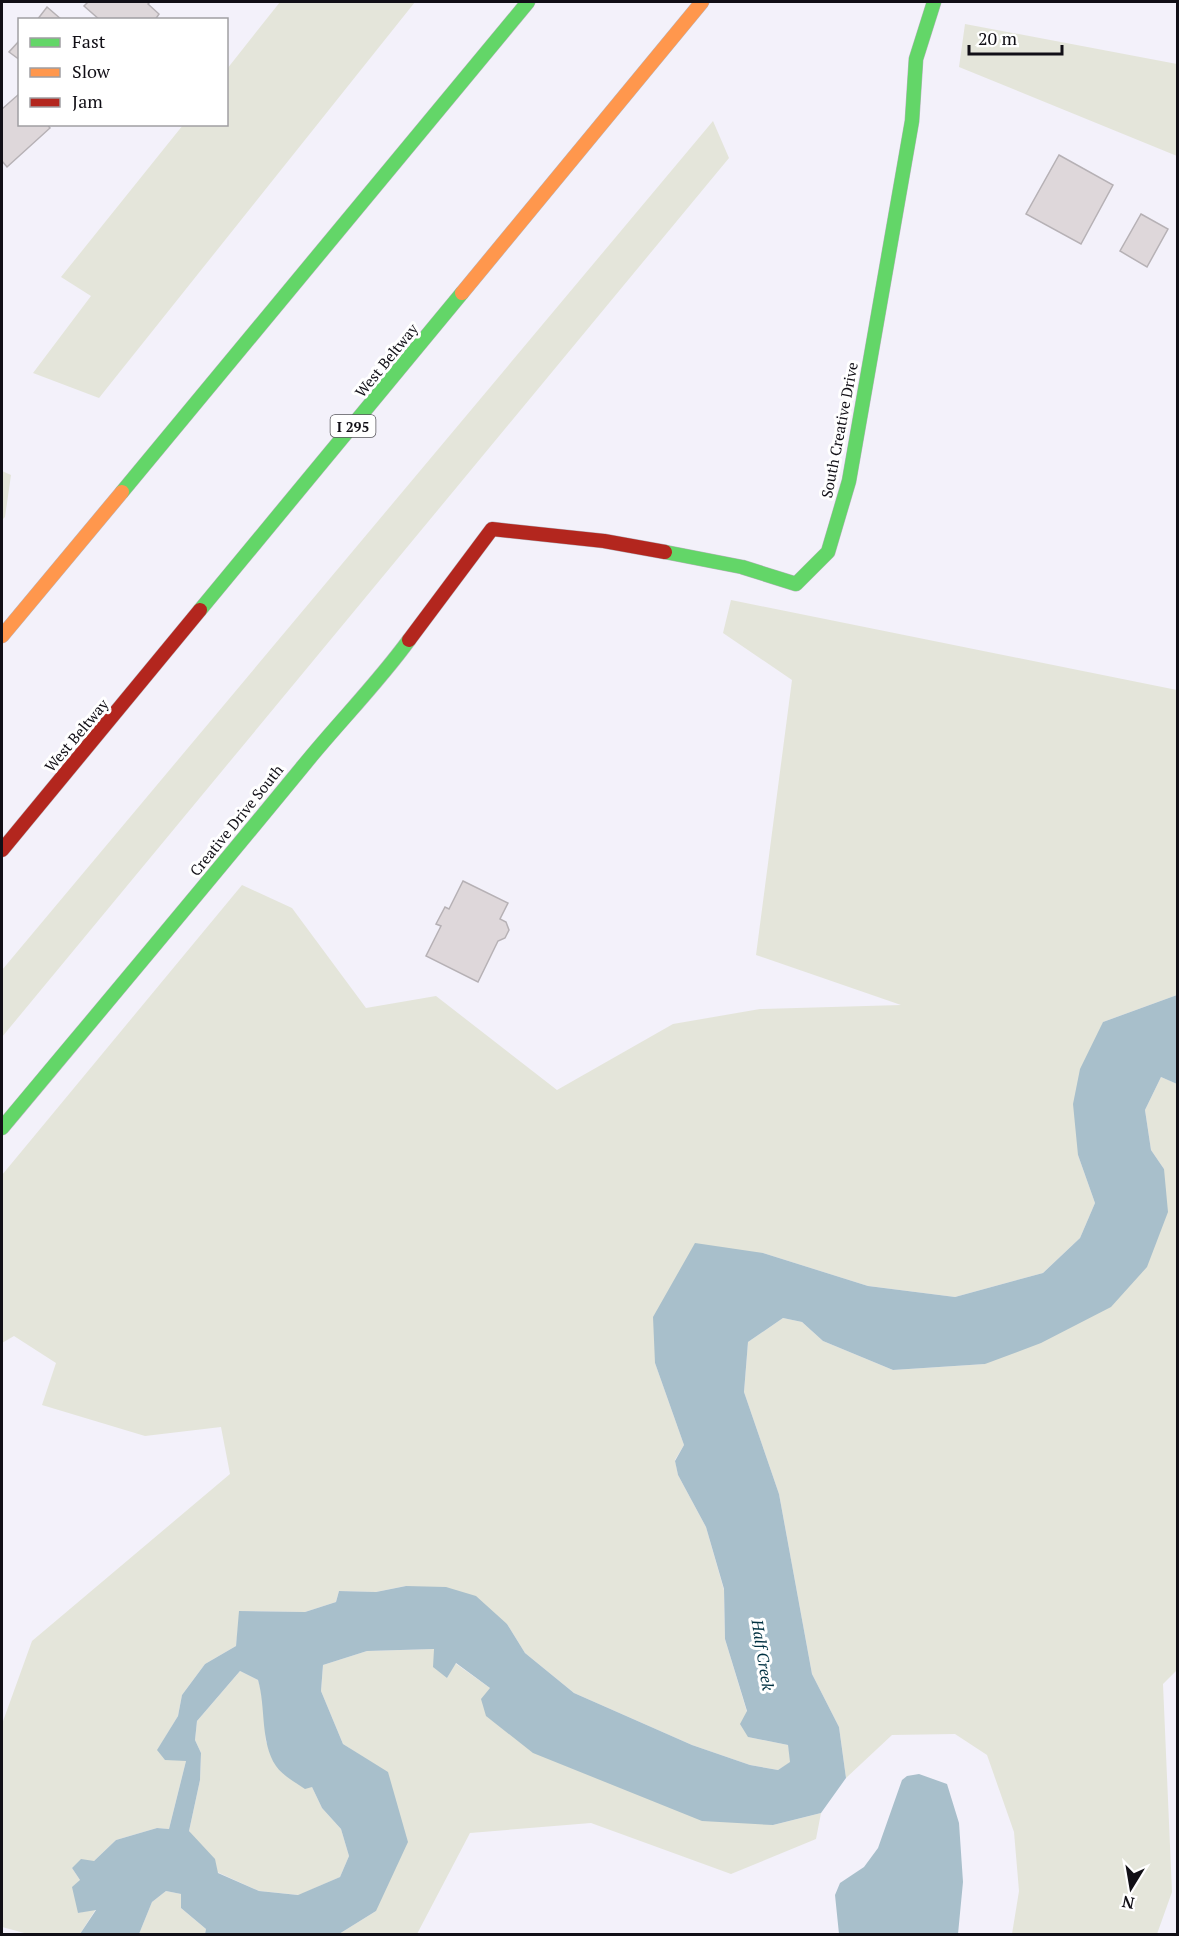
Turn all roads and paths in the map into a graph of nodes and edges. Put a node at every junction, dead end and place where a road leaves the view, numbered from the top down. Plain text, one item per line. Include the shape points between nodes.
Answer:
1 (528, 2) edge
2 (702, 2) edge
3 (934, 2) edge
4 (492, 529) joint
5 (2, 636) edge
6 (2, 850) edge
7 (2, 1128) edge

1 - 5 main road
2 - 6 main road, West Beltway / I 295
3 - 4 main road, South Creative Drive via 916,59 912,121 851,469 828,552 796,584 742,567 604,541
4 - 7 main road, Creative Drive South via 396,658 329,733

